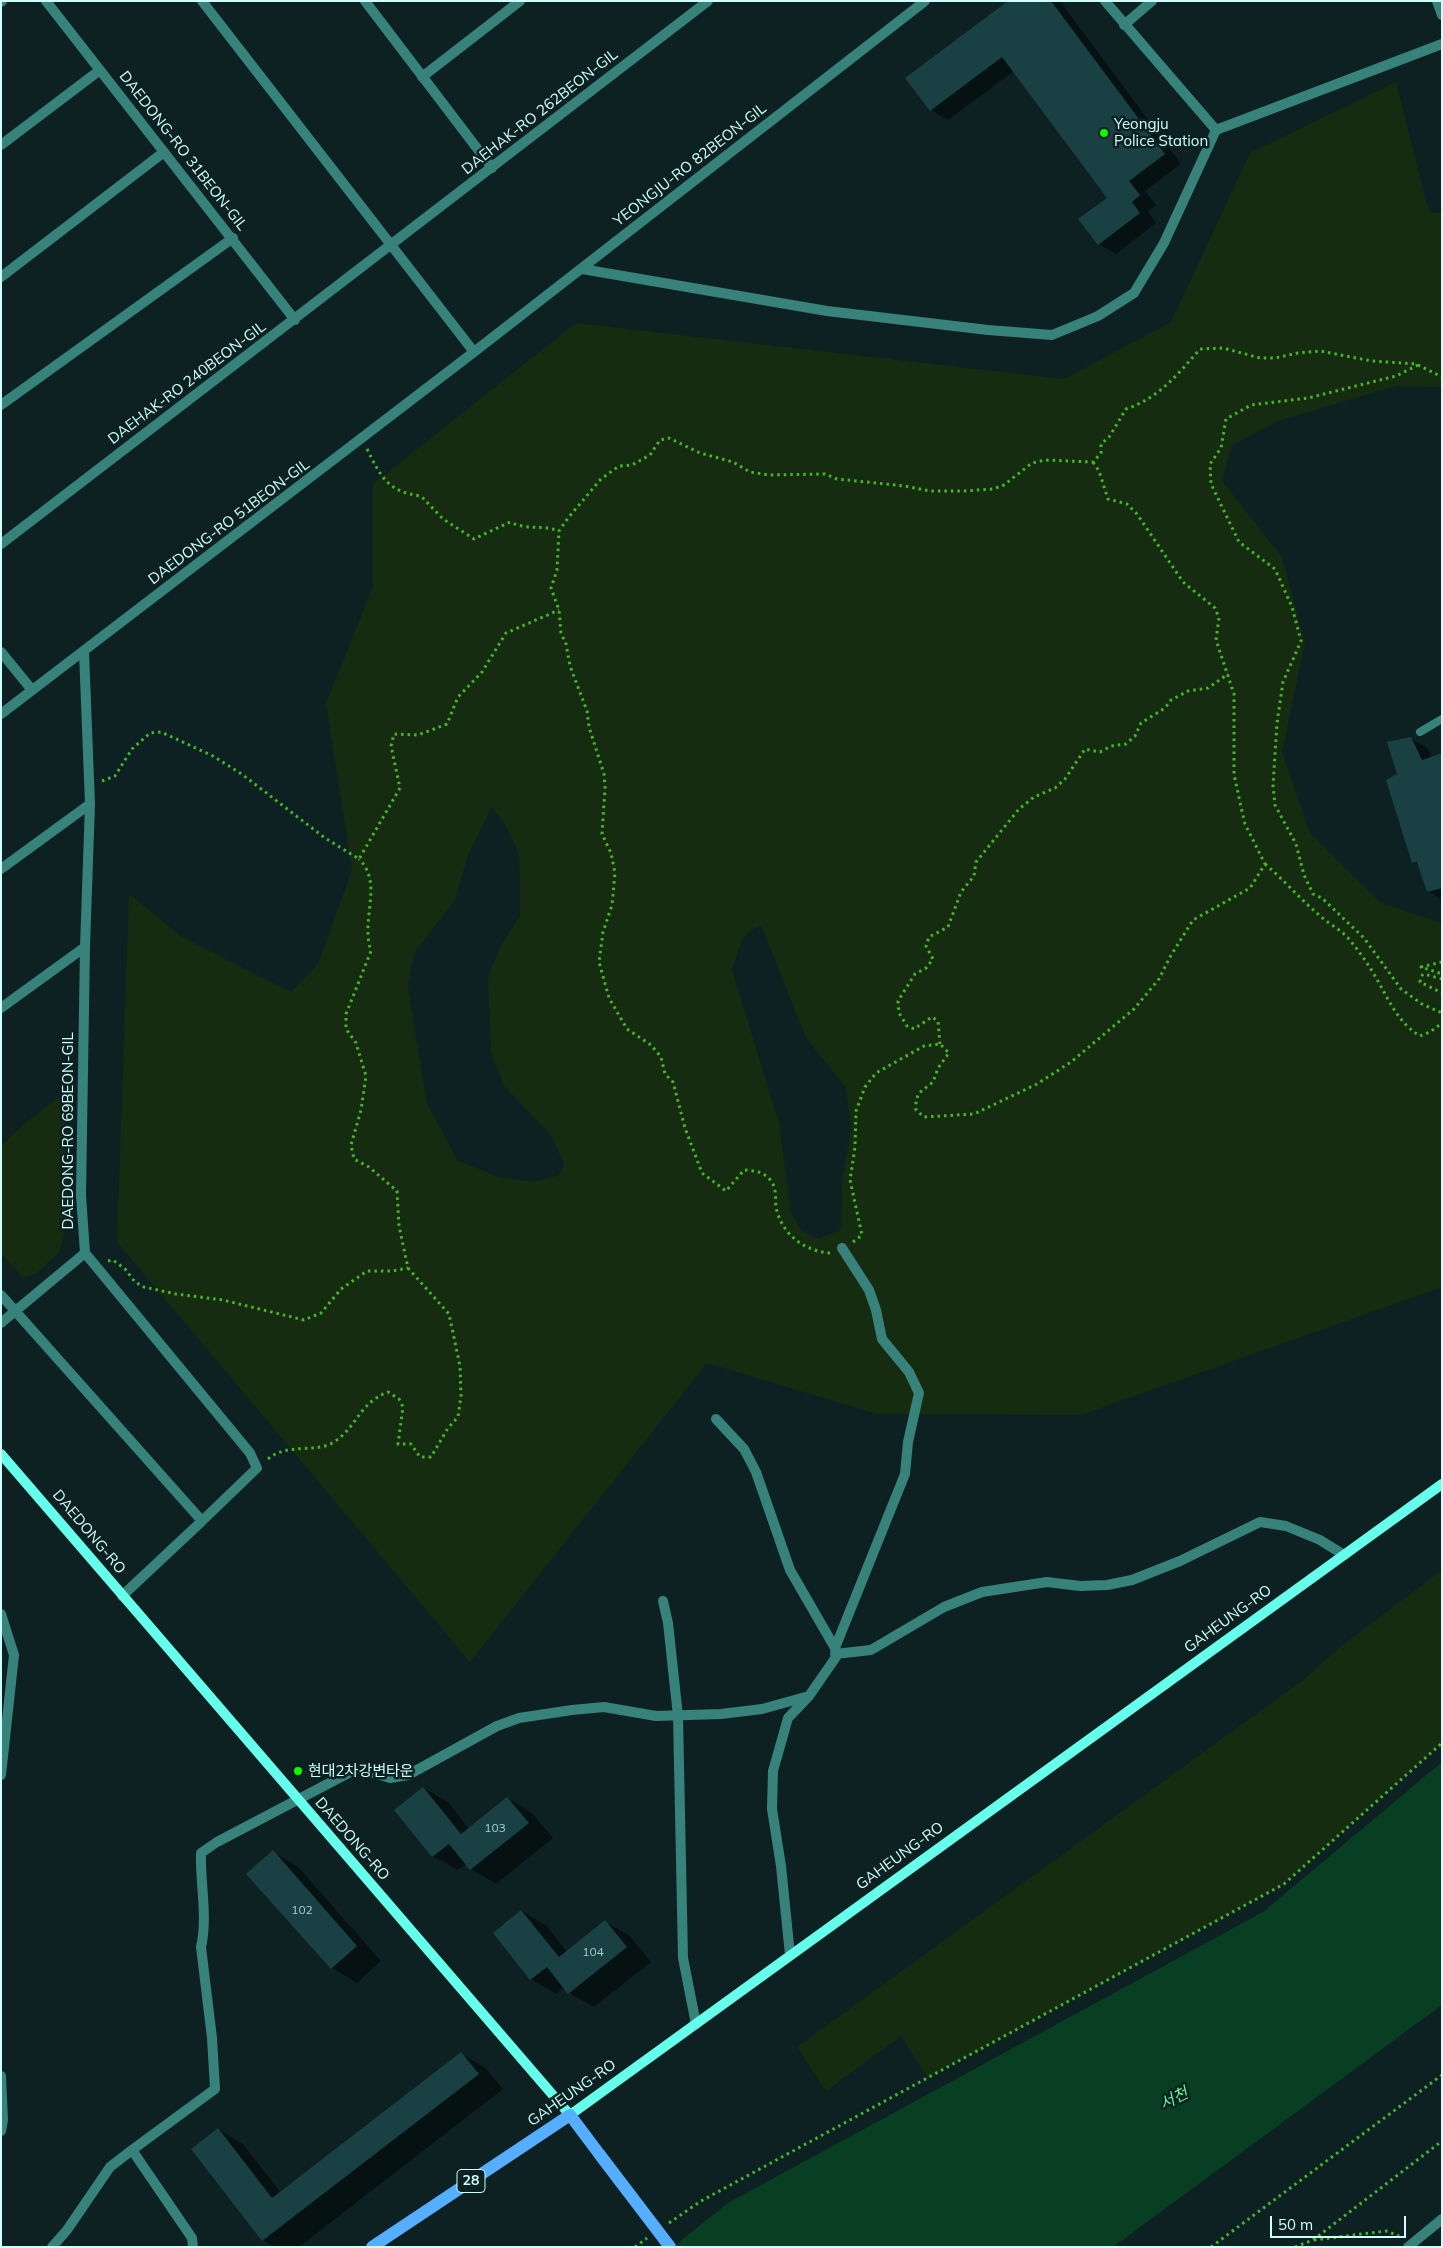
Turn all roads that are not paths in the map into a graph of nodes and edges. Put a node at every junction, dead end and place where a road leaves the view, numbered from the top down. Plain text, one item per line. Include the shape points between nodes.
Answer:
1 (46, 1) edge
2 (202, 1) edge
3 (365, 1) edge
4 (520, 1) edge
5 (708, 1) edge
6 (925, 1) edge
7 (1105, 1) edge
8 (1152, 1) edge
9 (1437, 1) edge
10 (1442, 15) edge
11 (1124, 25) junction
12 (1442, 44) edge
13 (100, 70) junction
14 (422, 77) junction
15 (1216, 130) junction
16 (1, 145) edge
17 (164, 152) junction
18 (492, 168) junction
19 (233, 238) junction
20 (391, 246) junction
21 (582, 268) junction
22 (1, 277) edge
23 (295, 320) junction
24 (474, 352) junction
25 (1, 405) edge
26 (1, 544) edge
27 (1, 652) edge
28 (84, 652) junction
29 (32, 690) junction
30 (1, 714) edge
31 (1442, 719) edge
32 (1420, 732) dead end
33 (90, 804) junction
34 (1, 869) edge
35 (85, 947) junction
36 (1, 1008) edge
37 (842, 1248) road end
38 (85, 1253) junction
39 (1, 1295) edge
40 (14, 1310) junction
41 (1, 1323) edge
42 (716, 1419) dead end
43 (1, 1454) edge
44 (1442, 1484) edge
45 (202, 1521) junction
46 (1344, 1555) junction
47 (122, 1596) junction
48 (663, 1601) dead end
49 (1, 1614) edge
50 (835, 1651) junction
51 (809, 1696) junction
52 (678, 1716) junction
53 (1, 1775) edge
54 (298, 1800) junction
55 (790, 1955) junction
56 (696, 2024) junction
57 (1, 2076) edge
58 (570, 2115) junction
59 (1, 2131) edge
60 (132, 2150) junction
61 (1442, 2219) edge
62 (1411, 2244) edge
63 (52, 2247) edge
64 (193, 2247) edge
65 (372, 2247) edge
66 (670, 2247) edge

1 - 13 street, DAEDONG-RO 31BEON-GIL
2 - 20 street
3 - 14 street
4 - 14 street
5 - 18 street, DAEHAK-RO 262BEON-GIL
6 - 21 street, YEONGJU-RO 82BEON-GIL
7 - 11 street
8 - 11 street
9 - 10 street
11 - 15 street
12 - 15 street
13 - 16 street
13 - 17 street, DAEDONG-RO 31BEON-GIL
14 - 18 street
15 - 21 street via 1164,243 1134,293 1098,316 1052,334 988,330 826,311
17 - 19 street, DAEDONG-RO 31BEON-GIL
17 - 22 street
18 - 20 street, DAEHAK-RO 262BEON-GIL
19 - 23 street, DAEDONG-RO 31BEON-GIL
19 - 25 street
20 - 23 street, DAEHAK-RO 240BEON-GIL
20 - 24 street
21 - 24 street, YEONGJU-RO 82BEON-GIL
23 - 26 street, DAEHAK-RO 240BEON-GIL
24 - 28 street, DAEDONG-RO 51BEON-GIL
27 - 29 street
28 - 29 street, DAEDONG-RO 51BEON-GIL
28 - 33 street, DAEDONG-RO 69BEON-GIL
29 - 30 street, DAEDONG-RO 51BEON-GIL
31 - 32 lane
33 - 34 street
33 - 35 street, DAEDONG-RO 69BEON-GIL
35 - 36 street
35 - 38 street, DAEDONG-RO 69BEON-GIL via 81,1196
37 - 50 street via 869,1290 882,1338 909,1372 919,1393 905,1474
38 - 40 street
38 - 45 street via 250,1453 257,1468
39 - 40 street
40 - 41 street
40 - 45 street
42 - 50 street via 744,1449 752,1464 790,1570
43 - 47 main road, DAEDONG-RO
44 - 46 main road, GAHEUNG-RO
45 - 47 street
46 - 50 street via 1320,1540 1286,1526 1260,1522 1132,1580 1080,1586 1047,1582 982,1592 944,1607 870,1650
46 - 55 main road, GAHEUNG-RO
47 - 54 main road, DAEDONG-RO
48 - 52 street
49 - 53 street via 14,1655
50 - 51 street via 836,1657
51 - 52 street via 762,1709
51 - 55 street via 788,1718 773,1771 772,1810
52 - 54 street via 604,1708 520,1718 497,1726 408,1775 390,1778 358,1768
52 - 56 street via 683,1958
54 - 58 main road, DAEDONG-RO
54 - 60 street via 201,1853 204,1934 201,1947 215,2089
55 - 56 main road, GAHEUNG-RO
56 - 58 main road, GAHEUNG-RO
57 - 59 street
58 - 65 main road, GAHEUNG-RO / 28
58 - 66 main road, DAEDONG-RO, bridge
60 - 63 street via 110,2167 68,2230
60 - 64 street via 192,2238
61 - 62 street

